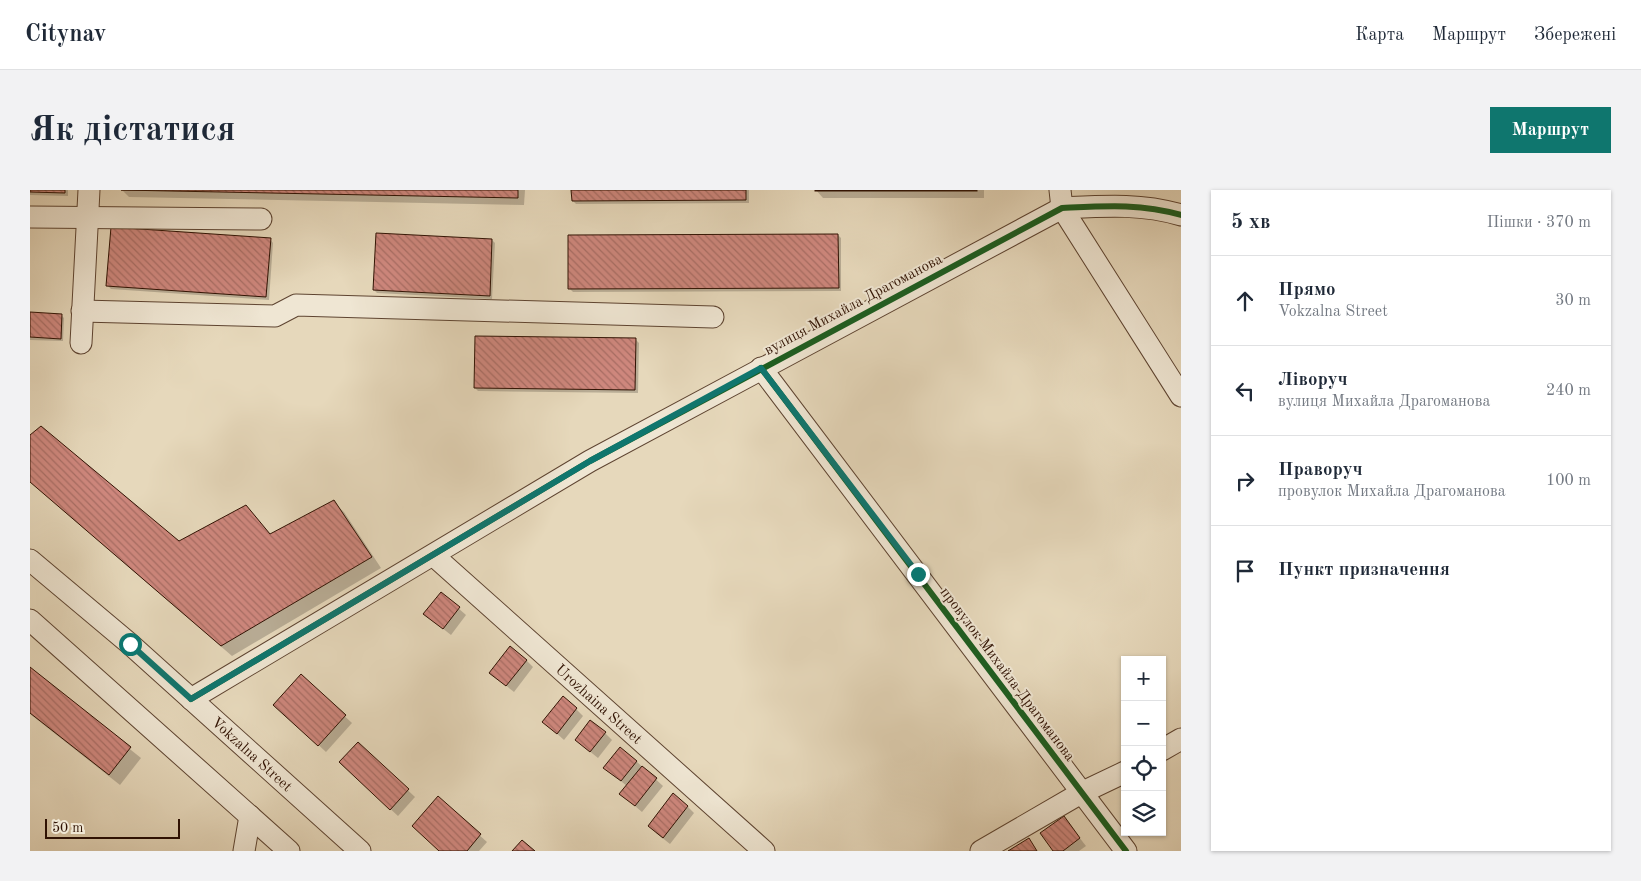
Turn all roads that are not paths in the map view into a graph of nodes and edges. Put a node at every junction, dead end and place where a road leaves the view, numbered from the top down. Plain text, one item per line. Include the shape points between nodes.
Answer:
1 (89, 190) edge
2 (1061, 199) edge
3 (1181, 215) edge
4 (30, 217) edge
5 (86, 217) junction
6 (261, 219) dead end
7 (82, 311) junction
8 (713, 318) dead end
9 (81, 343) dead end
10 (761, 368) junction
11 (1181, 396) edge
12 (434, 556) junction
13 (30, 560) edge
14 (30, 620) edge
15 (191, 699) junction
16 (1181, 739) edge
17 (1166, 748) edge
18 (1121, 774) edge
19 (1081, 793) junction
20 (250, 816) junction
21 (244, 851) edge
22 (289, 851) edge
23 (360, 851) edge
24 (764, 851) edge
25 (981, 851) edge
26 (1126, 851) edge

1 - 5 street
2 - 3 street via 1159,208
2 - 10 street, вулиця Михайла Драгоманова
2 - 11 street
4 - 5 street
5 - 6 street
5 - 7 street
7 - 8 street via 275,316 296,306
7 - 9 street
10 - 12 street, вулиця Михайла Драгоманова via 590,461
10 - 19 street, провулок Михайла Драгоманова
12 - 15 street, вулиця Михайла Драгоманова
12 - 24 street, Urozhaina Street
13 - 15 street, Vokzalna Street
14 - 20 street
15 - 23 street, Vokzalna Street
16 - 17 street
18 - 19 street
19 - 25 street
19 - 26 street, провулок Михайла Драгоманова
20 - 21 street
20 - 22 street

